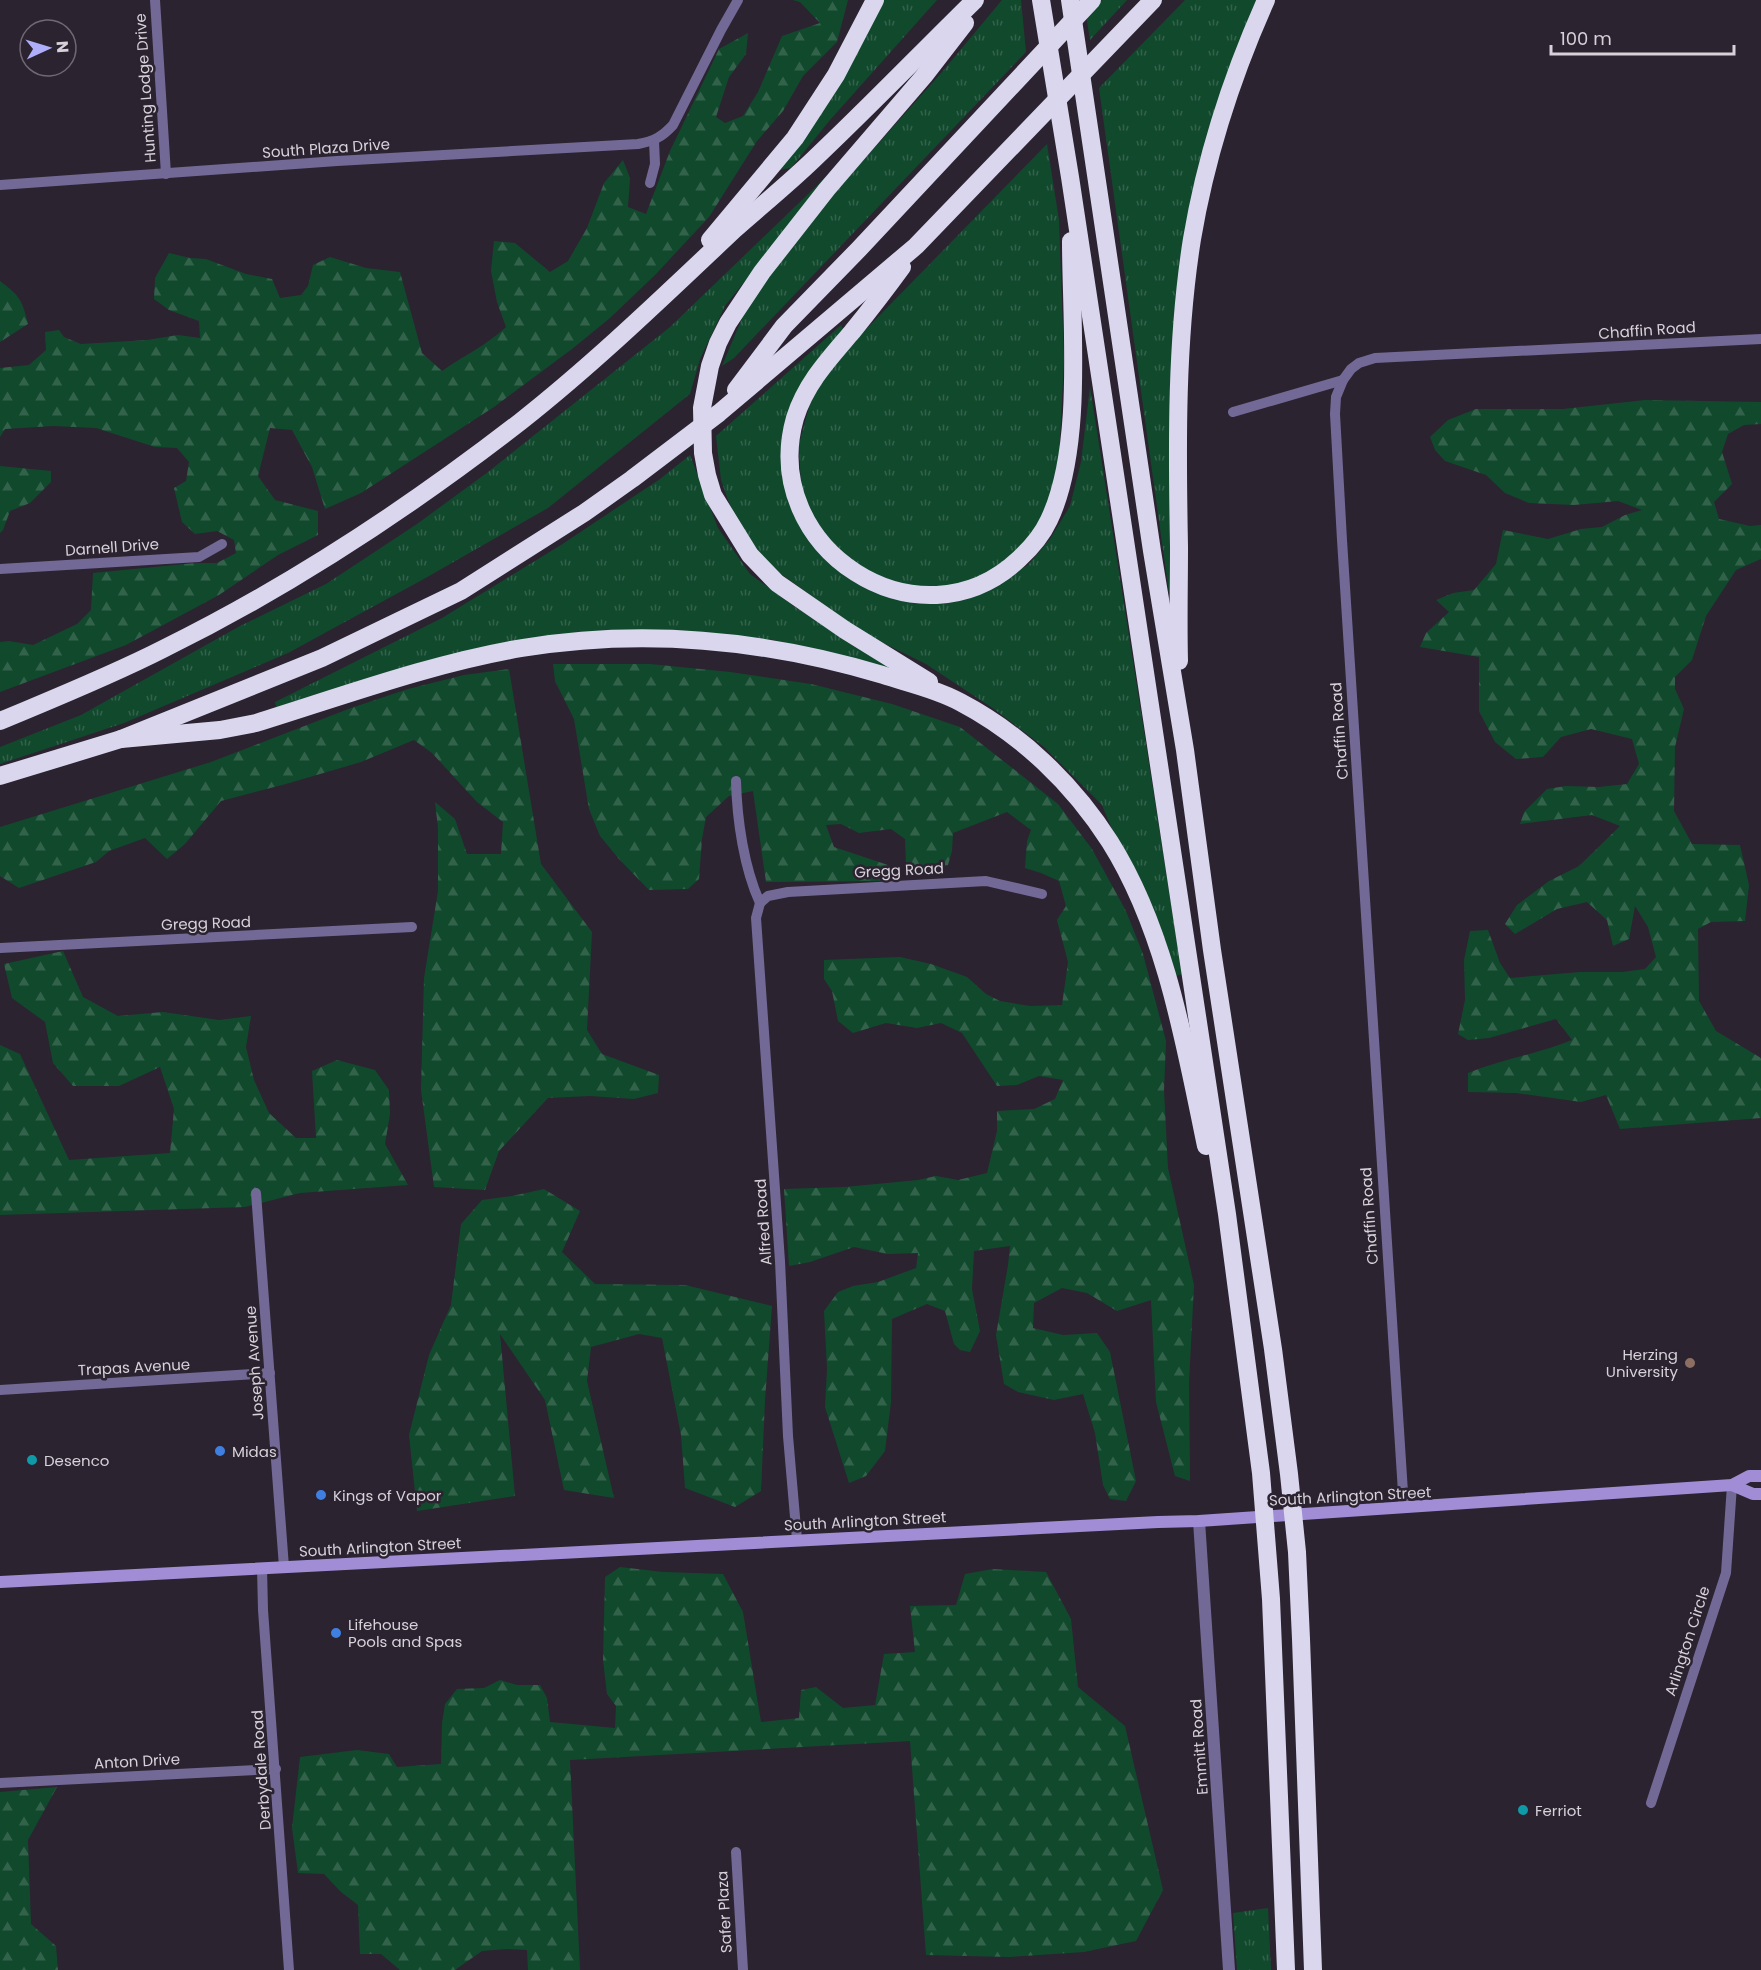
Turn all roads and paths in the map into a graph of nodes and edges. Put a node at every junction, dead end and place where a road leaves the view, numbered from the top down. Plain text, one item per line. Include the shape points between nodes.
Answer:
1 (155, 0) edge
2 (738, 0) edge
3 (875, 0) edge
4 (975, 0) edge
5 (982, 0) edge
6 (1041, 0) edge
7 (1070, 0) edge
8 (1092, 0) edge
9 (1153, 0) edge
10 (1266, 0) edge
11 (654, 141) junction
12 (166, 174) junction
13 (1070, 177) junction
14 (650, 183) dead end
15 (0, 185) edge
16 (916, 246) junction
17 (680, 283) junction
18 (1761, 339) edge
19 (1343, 380) junction
20 (1233, 412) dead end
21 (719, 413) junction
22 (222, 544) dead end
23 (0, 569) edge
24 (958, 700) junction
25 (0, 721) edge
26 (122, 739) junction
27 (1185, 750) junction
28 (0, 776) edge
29 (736, 782) dead end
30 (1042, 894) dead end
31 (760, 903) junction
32 (412, 927) dead end
33 (0, 948) edge
34 (256, 1193) dead end
35 (1239, 1308) junction
36 (270, 1373) junction
37 (0, 1390) edge
38 (1761, 1476) edge
39 (1732, 1485) junction
40 (1761, 1494) edge
41 (1404, 1508) junction
42 (1199, 1521) junction
43 (797, 1540) junction
44 (284, 1567) junction
45 (262, 1568) junction
46 (0, 1582) edge
47 (276, 1769) junction
48 (0, 1783) edge
49 (1651, 1803) dead end
50 (736, 1852) dead end
51 (1312, 1899) junction
52 (289, 1970) edge
53 (743, 1970) edge
54 (1228, 1970) edge
55 (1286, 1970) edge
56 (1313, 1970) edge
57 (1318, 1970) edge

1 - 12 street, Hunting Lodge Drive
2 - 11 street via 678,117
3 - 17 highway via 836,75 795,138
4 - 17 highway
5 - 24 highway via 762,272 728,323 710,366 702,408 706,475 713,495 750,555 777,583
6 - 13 highway
7 - 27 highway
8 - 21 highway via 784,326
9 - 16 highway
10 - 27 highway via 1246,44 1216,134 1186,281 1177,473 1179,659
11 - 12 street, South Plaza Drive
11 - 14 street via 655,164
12 - 15 street, South Plaza Drive
13 - 16 highway via 1072,388 1067,459 1058,500 1040,537 1011,566 979,585 935,594 902,592 874,584 832,556 803,514 791,458 795,419 810,385
13 - 35 highway
16 - 21 highway
17 - 25 highway via 522,420 327,557 164,649
18 - 19 street, Chaffin Road via 1375,358 1359,363
19 - 20 street
19 - 41 street, Chaffin Road via 1336,397 1335,425
21 - 26 highway via 584,513 461,591 322,658
22 - 23 street, Darnell Drive via 199,557
24 - 26 highway via 866,670 797,653 737,643 635,638 523,648 447,665 256,723
24 - 35 highway via 1010,735 1065,784 1112,845 1133,887 1177,1015
26 - 28 highway
27 - 51 highway via 1289,1474 1297,1552
29 - 31 street via 736,807 747,863
30 - 31 street, Gregg Road via 994,882 952,882 788,891 768,896
31 - 43 street, Alfred Road via 756,918
32 - 33 street, Gregg Road
34 - 36 street, Joseph Avenue
35 - 55 highway via 1268,1556
36 - 37 street, Trapas Avenue
36 - 44 street, Joseph Avenue
38 - 39 main road, South Arlington Street via 1749,1476
39 - 40 main road, South Arlington Street
39 - 41 main road, South Arlington Street
39 - 49 street, Arlington Circle via 1726,1573
41 - 42 main road, South Arlington Street
42 - 43 main road, South Arlington Street
42 - 54 street, Emmitt Road
43 - 44 main road, South Arlington Street
44 - 45 main road, South Arlington Street
45 - 46 main road, South Arlington Street
45 - 47 street, Derbydale Road
47 - 48 street, Anton Drive
47 - 52 street, Derbydale Road
50 - 53 street, Safer Plaza
51 - 56 highway
51 - 57 highway

